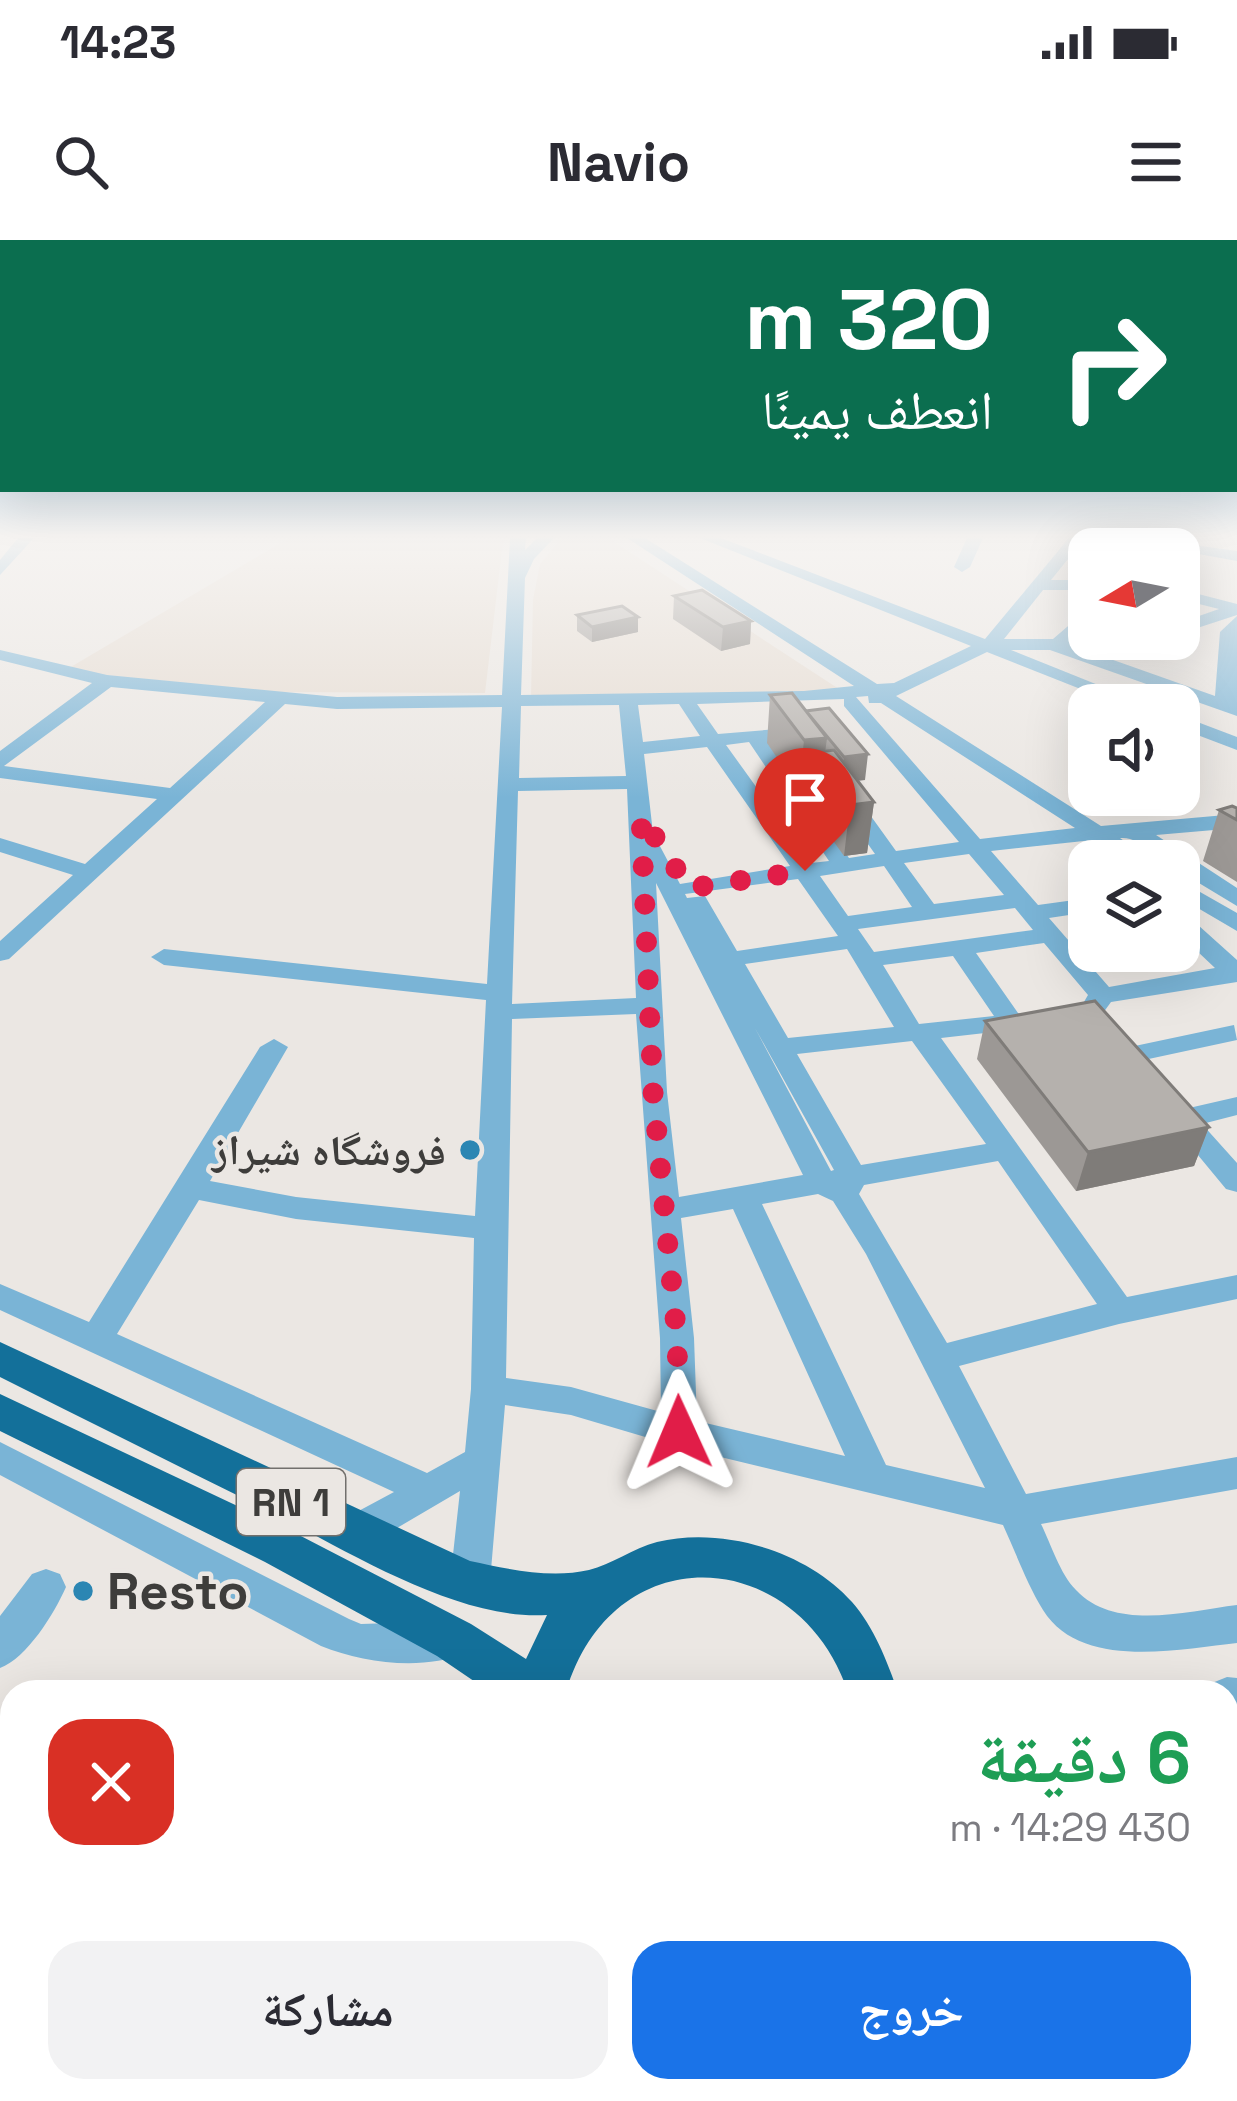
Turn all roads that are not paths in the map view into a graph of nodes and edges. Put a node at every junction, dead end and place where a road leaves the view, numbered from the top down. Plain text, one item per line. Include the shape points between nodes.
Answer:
1 (515, 625) edge
2 (762, 625) edge
3 (939, 625) edge
4 (1006, 625) edge
5 (1234, 625) edge
6 (1068, 634) edge
7 (990, 644) junction
8 (1068, 645) edge
9 (1056, 646) junction
10 (0, 655) edge
11 (1100, 662) junction
12 (1065, 677) junction
13 (107, 681) junction
14 (1083, 684) edge
15 (278, 700) junction
16 (767, 700) junction
17 (872, 700) junction
18 (628, 702) junction
19 (510, 703) junction
20 (688, 705) junction
21 (1230, 707) edge
22 (1200, 729) edge
23 (793, 731) junction
24 (755, 736) junction
25 (712, 740) junction
26 (1237, 744) edge
27 (633, 749) junction
28 (0, 761) edge
29 (0, 772) edge
30 (827, 774) junction
31 (637, 782) junction
32 (510, 785) junction
33 (795, 794) junction
34 (178, 795) junction
35 (1237, 817) edge
36 (1194, 820) junction
37 (641, 824) junction
38 (1090, 828) junction
39 (1132, 829) junction
40 (1237, 835) edge
41 (1109, 840) edge
42 (0, 844) edge
43 (973, 847) junction
44 (889, 858) junction
45 (843, 865) junction
46 (805, 871) junction
47 (91, 873) junction
48 (689, 888) junction
49 (1237, 899) edge
50 (1200, 902) edge
51 (1068, 905) edge
52 (1024, 906) junction
53 (929, 914) junction
54 (684, 917) junction
55 (643, 919) junction
56 (1237, 924) edge
57 (1050, 935) junction
58 (1200, 940) edge
59 (854, 942) junction
60 (960, 948) junction
61 (0, 954) edge
62 (164, 957) dead end
63 (731, 959) junction
64 (1235, 973) edge
65 (503, 1003) junction
66 (652, 1005) junction
67 (744, 1005) junction
68 (1078, 1011) junction
69 (1011, 1022) junction
70 (917, 1032) junction
71 (1234, 1034) edge
72 (274, 1047) dead end
73 (782, 1047) junction
74 (1130, 1055) junction
75 (1167, 1102) junction
76 (1237, 1106) edge
77 (1006, 1150) junction
78 (1237, 1182) edge
79 (840, 1185) junction
80 (191, 1188) junction
81 (743, 1197) junction
82 (666, 1210) junction
83 (490, 1229) junction
84 (1237, 1287) edge
85 (6, 1307) edge
86 (1119, 1311) junction
87 (96, 1340) junction
88 (0, 1358) edge
89 (937, 1359) junction
90 (489, 1388) junction
91 (0, 1411) edge
92 (679, 1432) junction
93 (0, 1457) edge
94 (479, 1462) junction
95 (1237, 1473) edge
96 (873, 1478) junction
97 (430, 1491) junction
98 (1017, 1512) junction
99 (354, 1534) junction
100 (470, 1582) junction
101 (46, 1587) dead end
102 (597, 1591) junction
103 (1237, 1624) edge
104 (454, 1640) junction
105 (0, 1649) edge
106 (515, 1680) edge
107 (544, 1680) edge
108 (874, 1680) edge

1 - 19 street
2 - 17 street
3 - 7 street
4 - 7 street
5 - 21 street
6 - 9 street
7 - 9 street
7 - 12 street
7 - 17 street
8 - 9 street
9 - 11 street
10 - 13 street
11 - 12 street
11 - 21 street
12 - 14 street
13 - 15 street
13 - 28 street
15 - 19 street
15 - 34 street
16 - 17 street
16 - 18 street
16 - 20 street
16 - 23 street
17 - 23 street
17 - 38 street
17 - 43 street
18 - 19 street
18 - 20 street
18 - 27 street
19 - 32 street
20 - 25 street
22 - 26 street
23 - 24 street
23 - 30 street
24 - 25 street
24 - 33 street
25 - 27 street
25 - 46 street
27 - 31 street
29 - 34 street
30 - 33 street
30 - 44 street
31 - 32 street
31 - 37 street
32 - 65 street
33 - 45 street
34 - 47 street
35 - 36 street
36 - 38 street
36 - 39 street
36 - 40 street
37 - 48 street
37 - 54 street
37 - 55 street
38 - 39 street
38 - 41 street
38 - 43 street
39 - 49 street
42 - 47 street
43 - 44 street
43 - 52 street
44 - 45 street
44 - 53 street
45 - 46 street
46 - 48 street
46 - 59 street
47 - 61 street
48 - 63 street
50 - 56 street
51 - 52 street
52 - 53 street
52 - 57 street
53 - 59 street
54 - 55 street
54 - 67 street
55 - 66 street
57 - 60 street
57 - 68 street
58 - 64 street
59 - 60 street
59 - 63 street
59 - 70 street
60 - 69 street
62 - 65 street
63 - 67 street
64 - 68 street
65 - 66 street
65 - 83 street
66 - 82 street
67 - 73 street
67 - 79 street
68 - 69 street
68 - 74 street
69 - 70 street
70 - 73 street
70 - 77 street
71 - 74 street
72 - 80 street
73 - 79 street
74 - 75 street
75 - 76 street
75 - 78 street
77 - 79 street
77 - 86 street
79 - 81 street
79 - 89 street
80 - 83 street
80 - 87 street
81 - 82 street
81 - 96 street
82 - 92 street
83 - 90 street
84 - 86 street
85 - 87 street
86 - 89 street
87 - 97 street
88 - 99 highway, RN 1
89 - 98 street
90 - 92 street
90 - 94 street
91 - 104 highway, RN 1
92 - 96 street
93 - 104 street via 335,1633 361,1643
94 - 97 street
94 - 100 street
95 - 98 street
96 - 98 street
97 - 99 street
98 - 103 street via 1059,1601 1081,1624 1113,1634
99 - 100 highway, RN 1
100 - 102 highway, RN 1 via 527,1595
101 - 105 street
102 - 107 highway via 556,1640
102 - 108 highway via 657,1562 740,1560 789,1580 830,1612
104 - 106 highway, RN 1

